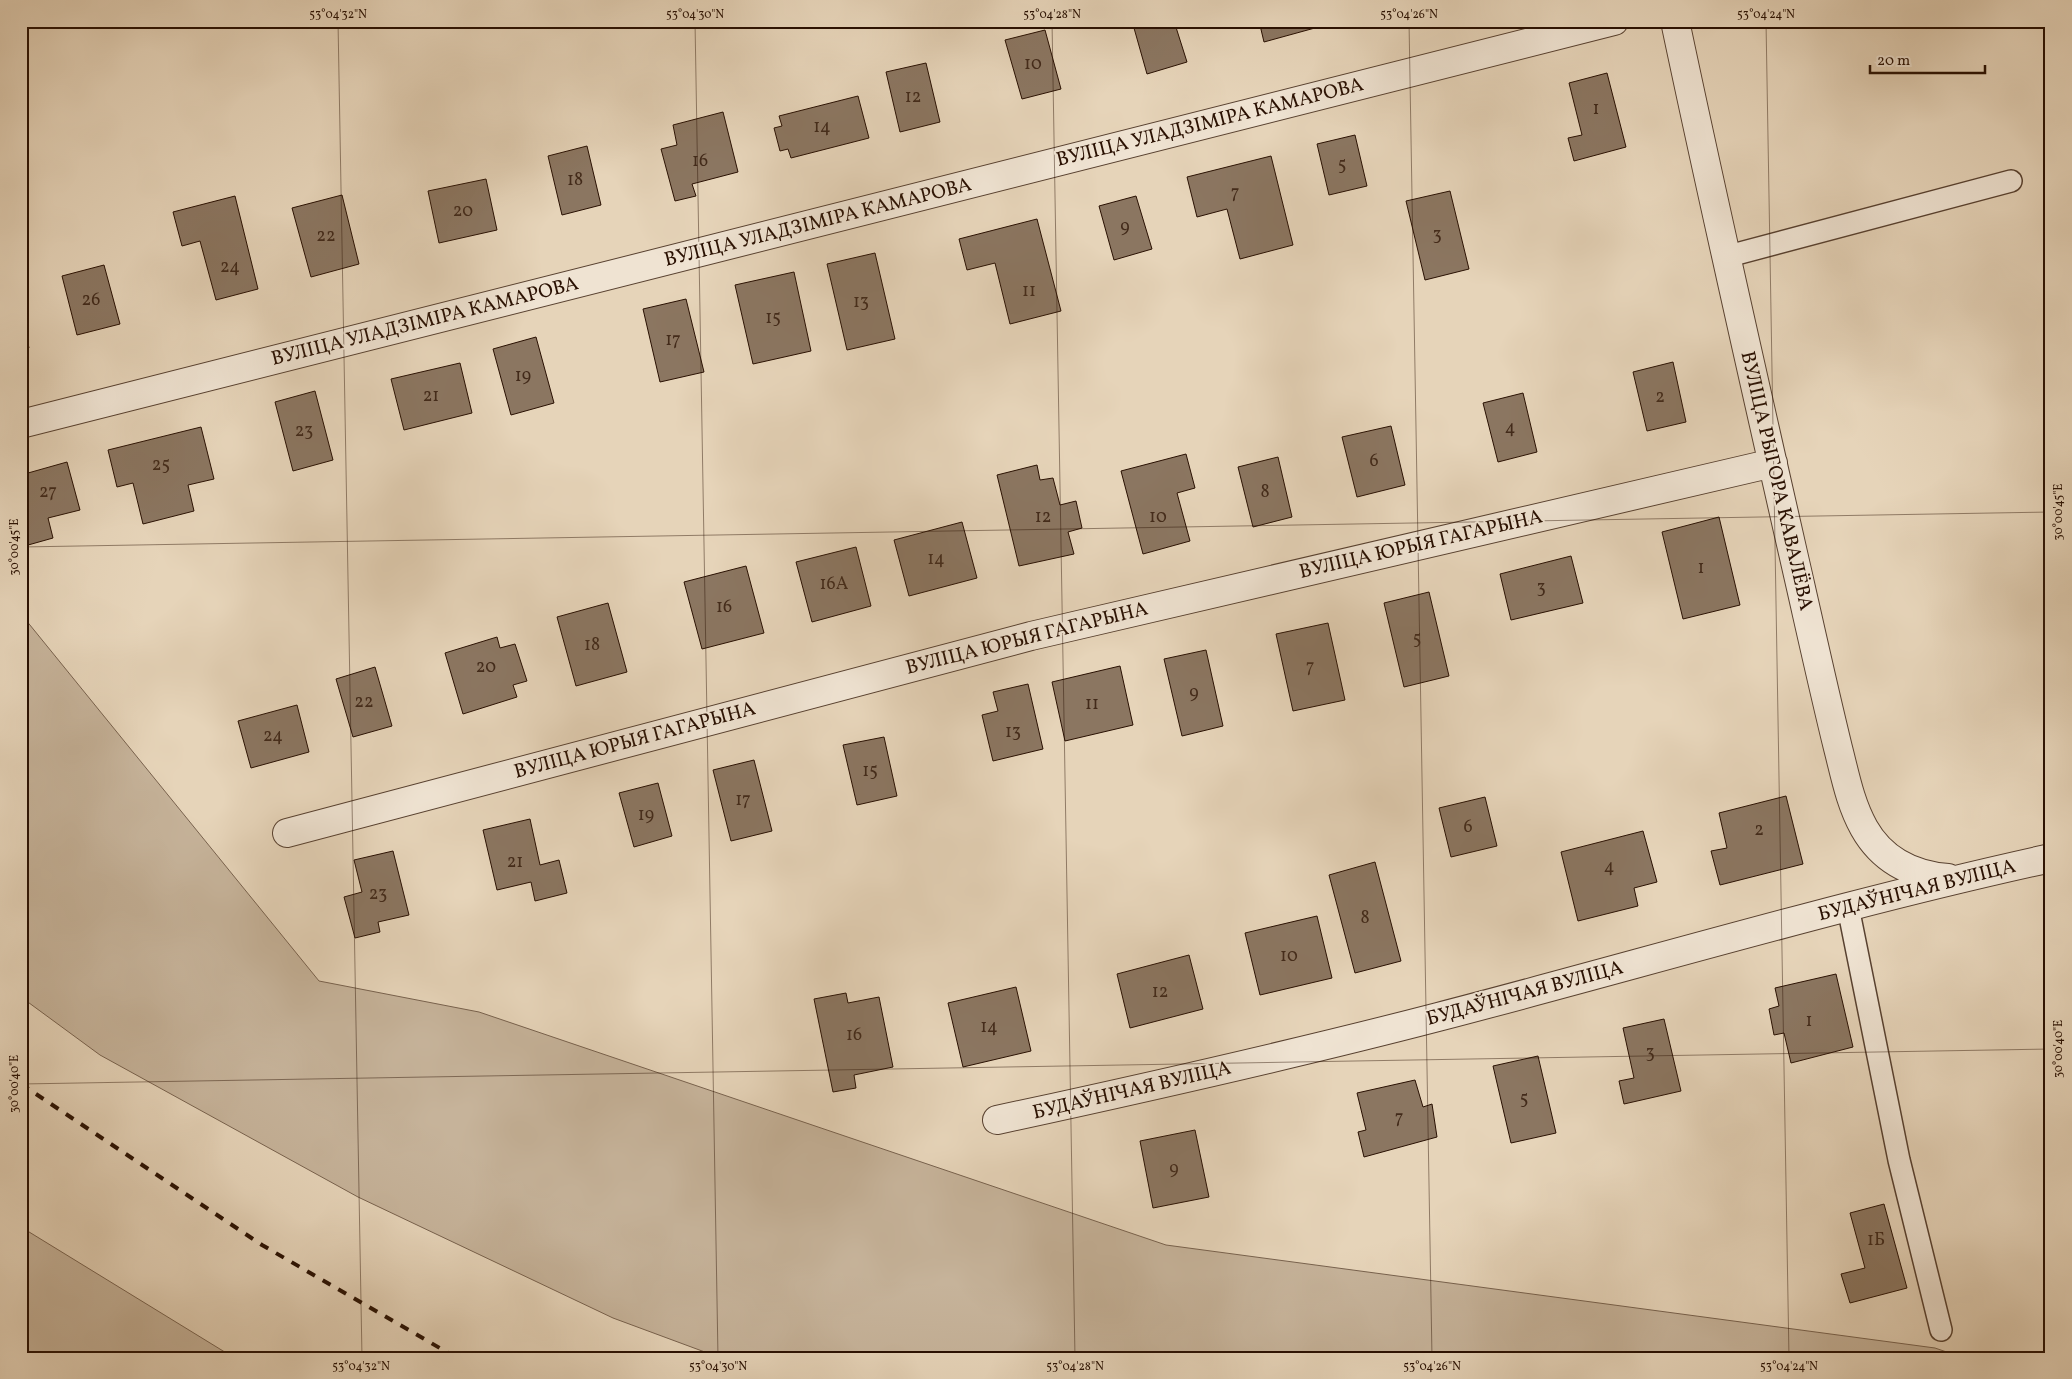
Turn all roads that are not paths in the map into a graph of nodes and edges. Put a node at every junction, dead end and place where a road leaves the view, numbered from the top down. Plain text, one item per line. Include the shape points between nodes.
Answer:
1 (1614, 21) edge
2 (1675, 21) edge
3 (2010, 182) dead end
4 (1725, 257) junction
5 (21, 424) edge
6 (1773, 463) junction
7 (286, 833) dead end
8 (2051, 858) edge
9 (1957, 878) junction
10 (1848, 908) junction
11 (997, 1120) dead end
12 (1941, 1330) dead end

1 - 5 street, ВУЛІЦА УЛАДЗІМІРА КАМАРОВА
2 - 4 street, ВУЛІЦА РЫГОРА КАВАЛЁВА
3 - 4 lane
4 - 6 street, ВУЛІЦА РЫГОРА КАВАЛЁВА
6 - 7 street, ВУЛІЦА ЮРЫЯ ГАГАРЫНА via 1031,636
6 - 9 street, ВУЛІЦА РЫГОРА КАВАЛЁВА via 1854,810 1877,847 1893,860 1912,871
8 - 9 street, БУДАЎНІЧАЯ ВУЛІЦА
9 - 10 street, БУДАЎНІЧАЯ ВУЛІЦА
10 - 11 street, БУДАЎНІЧАЯ ВУЛІЦА via 1436,1018 1262,1061
10 - 12 lane via 1899,1160

